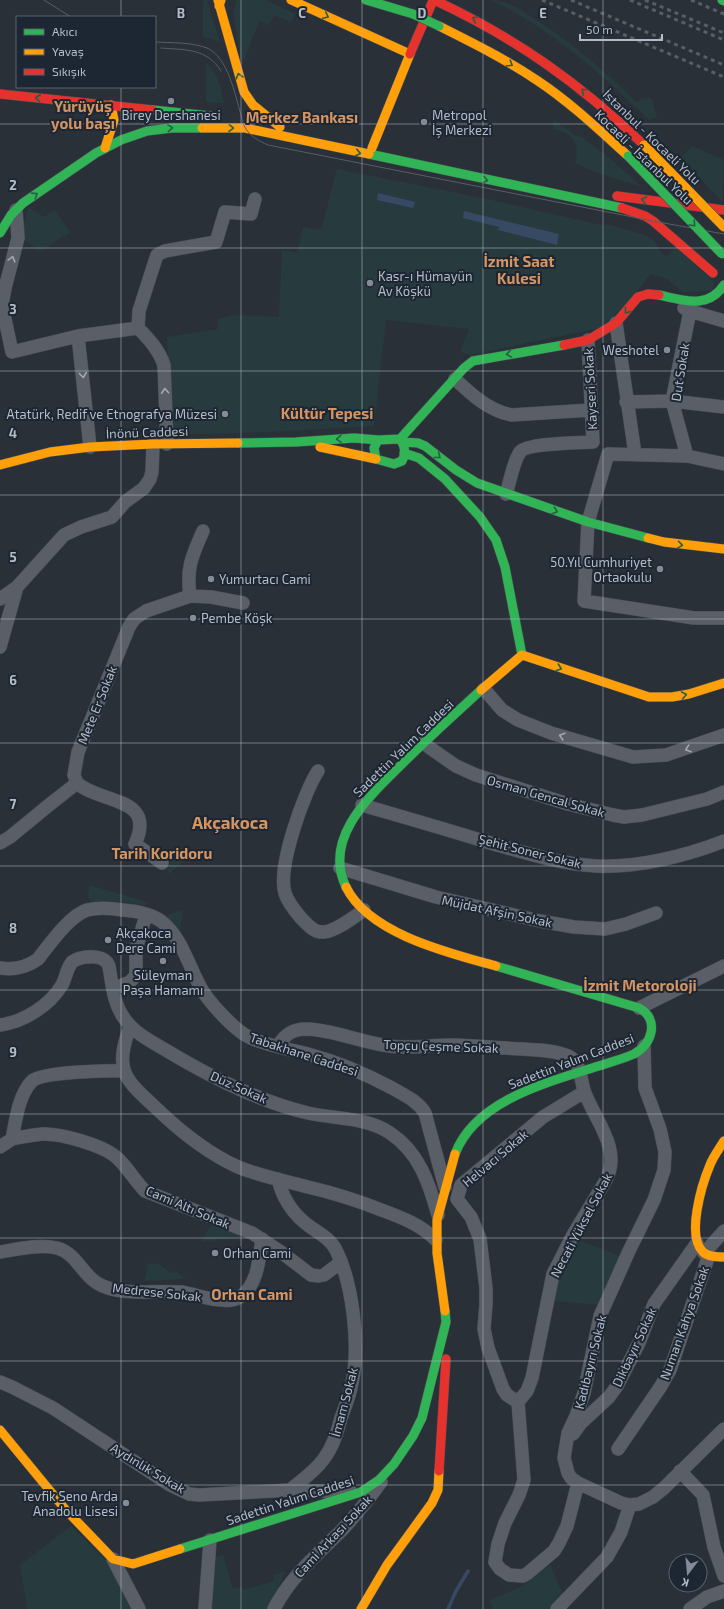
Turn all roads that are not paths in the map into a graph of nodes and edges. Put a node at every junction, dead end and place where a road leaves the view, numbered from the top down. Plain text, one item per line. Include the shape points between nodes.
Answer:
1 (291, 0) edge
2 (366, 0) edge
3 (379, 0) edge
4 (433, 0) edge
5 (220, 2) edge
6 (413, 14) junction
7 (410, 54) junction
8 (0, 94) edge
9 (111, 106) junction
10 (220, 117) dead end
11 (236, 119) dead end
12 (280, 126) junction
13 (105, 148) junction
14 (372, 148) junction
15 (581, 190) dead end
16 (610, 195) dead end
17 (255, 199) dead end
18 (16, 210) junction
19 (724, 210) edge
20 (724, 227) edge
21 (0, 233) edge
22 (680, 244) junction
23 (723, 255) edge
24 (724, 264) edge
25 (713, 273) dead end
26 (724, 285) edge
27 (659, 295) junction
28 (690, 311) junction
29 (724, 321) edge
30 (616, 323) junction
31 (138, 328) junction
32 (78, 336) junction
33 (588, 340) junction
34 (455, 379) junction
35 (672, 401) junction
36 (626, 402) junction
37 (724, 407) edge
38 (591, 410) junction
39 (378, 440) junction
40 (401, 441) junction
41 (296, 442) junction
42 (593, 442) junction
43 (154, 444) junction
44 (167, 444) junction
45 (90, 446) junction
46 (404, 452) junction
47 (608, 454) junction
48 (635, 454) junction
49 (687, 456) junction
50 (376, 459) junction
51 (724, 464) edge
52 (0, 465) edge
53 (506, 494) junction
54 (588, 522) junction
55 (202, 531) dead end
56 (724, 549) edge
57 (17, 587) junction
58 (190, 596) junction
59 (0, 599) edge
60 (243, 603) dead end
61 (724, 618) edge
62 (0, 647) edge
63 (522, 655) junction
64 (724, 683) edge
65 (484, 689) junction
66 (724, 735) edge
67 (423, 742) junction
68 (318, 771) dead end
69 (82, 787) junction
70 (724, 792) edge
71 (362, 805) junction
72 (724, 841) edge
73 (0, 843) edge
74 (162, 863) dead end
75 (340, 868) junction
76 (364, 910) junction
77 (656, 913) dead end
78 (146, 915) junction
79 (724, 966) edge
80 (0, 968) edge
81 (113, 989) junction
82 (639, 1008) junction
83 (0, 1025) edge
84 (130, 1026) junction
85 (278, 1046) junction
86 (644, 1046) junction
87 (124, 1071) junction
88 (580, 1071) junction
89 (584, 1092) junction
90 (12, 1139) junction
91 (724, 1141) edge
92 (0, 1147) edge
93 (278, 1179) junction
94 (445, 1187) junction
95 (438, 1217) junction
96 (724, 1231) edge
97 (262, 1239) junction
98 (436, 1240) junction
99 (703, 1250) junction
100 (0, 1252) edge
101 (724, 1257) edge
102 (341, 1262) junction
103 (446, 1322) junction
104 (0, 1382) edge
105 (518, 1402) junction
106 (724, 1429) edge
107 (0, 1430) edge
108 (566, 1446) junction
109 (618, 1449) dead end
110 (394, 1464) junction
111 (680, 1471) junction
112 (578, 1484) junction
113 (290, 1490) junction
114 (361, 1492) junction
115 (630, 1505) junction
116 (210, 1540) junction
117 (113, 1560) junction
118 (724, 1576) edge
119 (724, 1592) edge
120 (139, 1609) edge
121 (205, 1609) edge
122 (274, 1609) edge
123 (361, 1609) edge
124 (557, 1609) edge
125 (690, 1609) edge

1 -> 7 main road
2 - 6 main road
3 - 6 main road
4 - 7 main road
20 -> 4 main road, İstanbul - Kocaeli Yolu, bridge via 612,114 536,54 493,28
12 -> 5 main road via 252,105 244,92
6 -> 23 main road, Kocaeli - İstanbul Yolu, bridge via 496,55 578,111 628,156
7 - 14 main road
9 -> 8 main road
9 - 10 main road
9 - 13 main road via 114,120
11 - 12 main road
12 - 14 main road
18 -> 13 main road via 21,204
13 -> 22 main road via 137,134 154,130 192,127 245,128 630,210 653,221
14 - 15 main road
19 -> 16 main road
17 - 31 street via 251,214 225,212 216,242 165,250 158,255 139,311
18 - 21 main road
32 -> 18 street via 12,352 2,305 18,238
22 - 23 main road via 693,250
22 - 25 main road
23 - 24 main road
26 - 27 main road via 714,298 702,302
27 - 28 street
27 -> 30 main road via 648,294 638,297
28 - 29 street
28 - 35 street, Dut Sokak
30 - 33 main road
30 - 36 street
31 - 32 street
44 -> 31 street via 164,365 152,342
32 -> 45 street
33 -> 34 main road via 473,360
33 - 38 street, Kayseri Sokak
34 - 38 street via 490,408 511,415
34 - 40 main road
35 - 36 street
35 - 37 street
35 - 49 street, Dut Sokak
36 - 48 street
38 - 42 street, Kayseri Sokak
39 - 40 main road
39 -> 41 main road, İnönü Caddesi via 354,438
39 - 50 main road via 374,448
40 - 46 main road
40 -> 53 main road via 425,446 466,477
41 - 44 main road, İnönü Caddesi
41 - 50 main road, İnönü Caddesi
42 - 47 street, Kayseri Sokak
42 - 53 street via 525,448 519,455
43 - 44 main road, İnönü Caddesi
43 - 45 main road, İnönü Caddesi
43 - 57 street via 152,472 144,488 125,502 112,517 64,535
45 - 52 main road, İnönü Caddesi via 50,452
46 - 50 main road via 398,463
46 - 63 main road via 419,458 445,479 480,516 494,536 505,567
47 - 48 street
47 - 54 street
48 - 49 street
49 - 51 street
53 -> 54 main road
54 -> 56 main road via 664,542
54 - 61 street via 584,601 694,618
55 - 58 street via 188,574
57 - 59 street
57 - 62 street
58 - 60 street
58 - 69 street, Mete Er Sokak via 146,611 134,619 78,752 74,775
63 -> 64 main road via 649,697 689,694
63 - 65 main road, Sadettin Yalım Caddesi
66 -> 65 street via 666,755 633,757 551,733 518,720 502,710
65 - 67 main road, Sadettin Yalım Caddesi
67 - 70 street, Osman Gencal Sokak via 456,766 476,775 568,804 613,815 642,815
67 - 71 main road, Sadettin Yalım Caddesi
68 - 76 street via 307,791 294,828 284,873 285,893 293,909 308,926 318,932 329,931
69 - 73 street
69 - 74 street via 123,803 134,811 138,815 140,826 135,844
71 - 72 street, Şehit Soner Sokak via 574,864 618,865 654,861 690,853
71 - 75 main road, Sadettin Yalım Caddesi via 347,830
75 - 76 main road, Sadettin Yalım Caddesi via 348,891
75 - 77 street, Müjdat Afşin Sokak via 436,897 574,927 605,928 626,924
76 - 82 main road, Sadettin Yalım Caddesi via 400,933 435,946 484,963
78 - 80 street, Tabakhane Caddesi via 113,908 88,910 69,923 32,964 20,968
78 - 81 street via 136,949 136,975 130,982
78 - 85 street, Tabakhane Caddesi via 161,921 175,937 204,993 233,1026 251,1038
79 - 82 street
81 - 83 street, Düz Sokak via 108,962 101,958 82,958 72,962 60,987 44,1005 22,1018
81 - 84 street, Düz Sokak via 120,1012
82 - 86 main road, Sadettin Yalım Caddesi via 647,1012 651,1022
84 - 87 street via 122,1052
84 - 95 street, Düz Sokak via 193,1066 276,1103 309,1114 372,1125 390,1132 419,1163 430,1188
85 - 88 street, Topçu Çeşme Sokak via 290,1032 314,1029 390,1046 460,1046 550,1052 572,1057
85 - 94 street, Tabakhane Caddesi via 331,1060 379,1081 418,1104 425,1113
86 - 88 main road, Sadettin Yalım Caddesi via 634,1054
86 - 108 street, Kadıbayırı Sokak via 645,1088 660,1129 665,1152 664,1170 654,1200 600,1316 584,1393 568,1433
87 - 90 street via 82,1072 33,1080 19,1105
87 - 93 street via 129,1082 192,1139 209,1151 239,1167
88 - 89 street, Necati Yüksel Sokak
88 - 94 main road, Sadettin Yalım Caddesi via 532,1088 506,1100 483,1115 457,1148
89 - 105 street, Necati Yüksel Sokak via 602,1125 610,1154 611,1169 556,1267 532,1378 527,1391
89 - 105 street, Helvacı Sokak via 544,1117 461,1185 457,1199 471,1217 480,1239 485,1272 484,1328 488,1348 503,1389
90 - 92 street
90 - 97 street, Cami Altı Sokak via 50,1134 95,1146 115,1156 145,1191 197,1210
91 - 99 main road via 710,1164 696,1219
93 - 98 street via 311,1187 398,1216 419,1226
93 - 102 street, İmam Sokak via 290,1207 304,1223 333,1244
94 - 95 main road, Sadettin Yalım Caddesi
95 - 98 main road, Sadettin Yalım Caddesi
96 - 99 street, Dikbayır Sokak
97 - 100 street, Medrese Sokak via 252,1284 248,1291 230,1300 180,1292 132,1291 104,1286 93,1280 70,1254 56,1248
97 - 102 street, Cami Altı Sokak via 311,1275 324,1274
98 - 103 main road, Sadettin Yalım Caddesi
99 - 101 main road
99 - 108 street, Dikbayır Sokak via 654,1304 639,1343 617,1386 582,1423
99 - 109 street, Numan Kahya Sokak via 670,1370
102 - 113 street, İmam Sokak via 354,1322 355,1363 352,1383 330,1448 315,1468
103 - 110 main road, Sadettin Yalım Caddesi via 422,1418
103 - 123 main road via 446,1365 438,1490 432,1503 387,1565
104 - 113 street, Aydınlık Sokak via 53,1408 189,1494
105 - 112 street via 524,1480 498,1544 495,1562 500,1570 509,1576 523,1576 554,1551 567,1526
106 - 111 street
107 - 117 main road via 65,1509
108 - 112 street, Kadıbayırı Sokak via 565,1465 571,1478
110 - 114 main road, Sadettin Yalım Caddesi via 379,1480
110 - 122 street, Cami Arkası Sokak via 356,1514 297,1574
111 - 115 street via 653,1497
111 - 118 street via 703,1495 714,1548
112 - 115 street, Kadıbayırı Sokak
113 - 114 street, Aydınlık Sokak
114 - 116 main road, Sadettin Yalım Caddesi
115 - 124 street via 621,1532 607,1557
116 - 117 main road, Sadettin Yalım Caddesi via 133,1564
116 - 121 street
117 - 120 street
119 - 125 street via 708,1597

